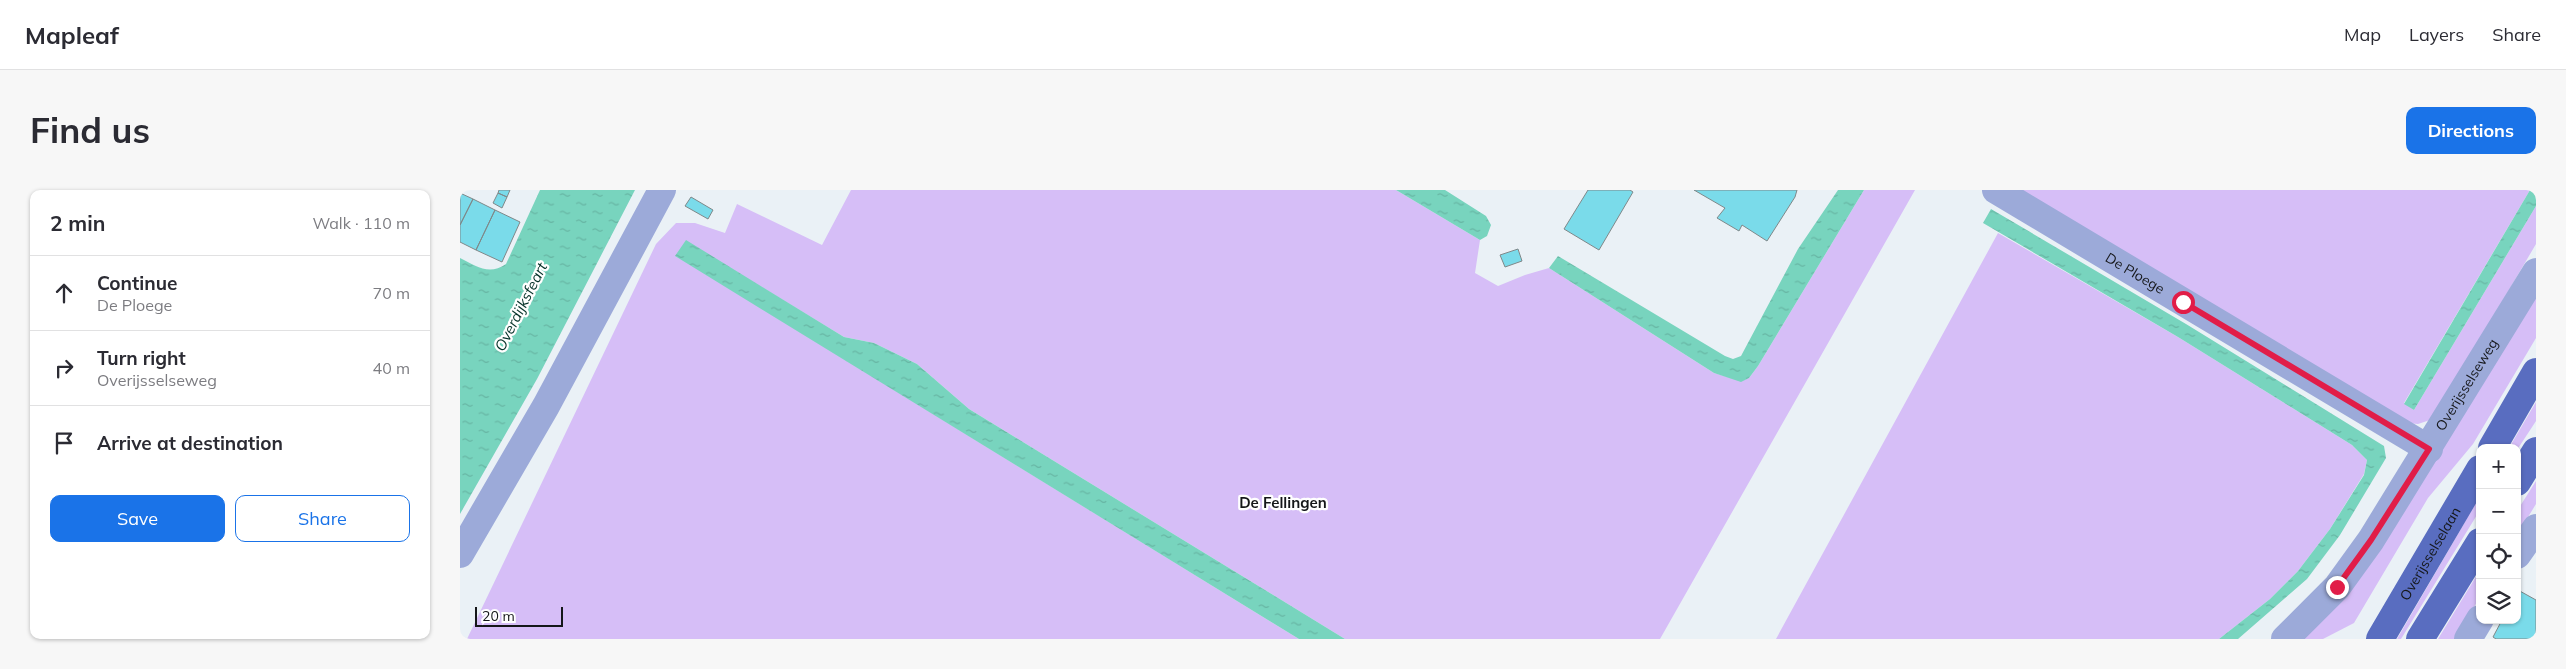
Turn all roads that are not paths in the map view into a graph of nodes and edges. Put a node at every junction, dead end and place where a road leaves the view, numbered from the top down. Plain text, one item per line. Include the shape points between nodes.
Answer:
1 (662, 190) edge
2 (1996, 190) edge
3 (2536, 272) edge
4 (2536, 372) edge
5 (2494, 444) edge
6 (2429, 449) junction
7 (2536, 452) edge
8 (2476, 476) edge
9 (2521, 476) edge
10 (2536, 528) edge
11 (2476, 548) edge
12 (2521, 549) edge
13 (460, 554) edge
14 (2477, 624) edge
15 (2285, 639) edge
16 (2380, 639) edge
17 (2420, 639) edge
18 (2468, 639) edge

1 - 13 street via 546,406
2 - 6 street, De Ploege
3 - 6 street, Overijsselseweg
4 - 5 main road
6 - 15 street, Overijsselseweg via 2337,587
7 - 9 main road
8 - 16 main road, Overijsselselaan
10 - 12 street
11 - 17 main road
14 - 18 street

